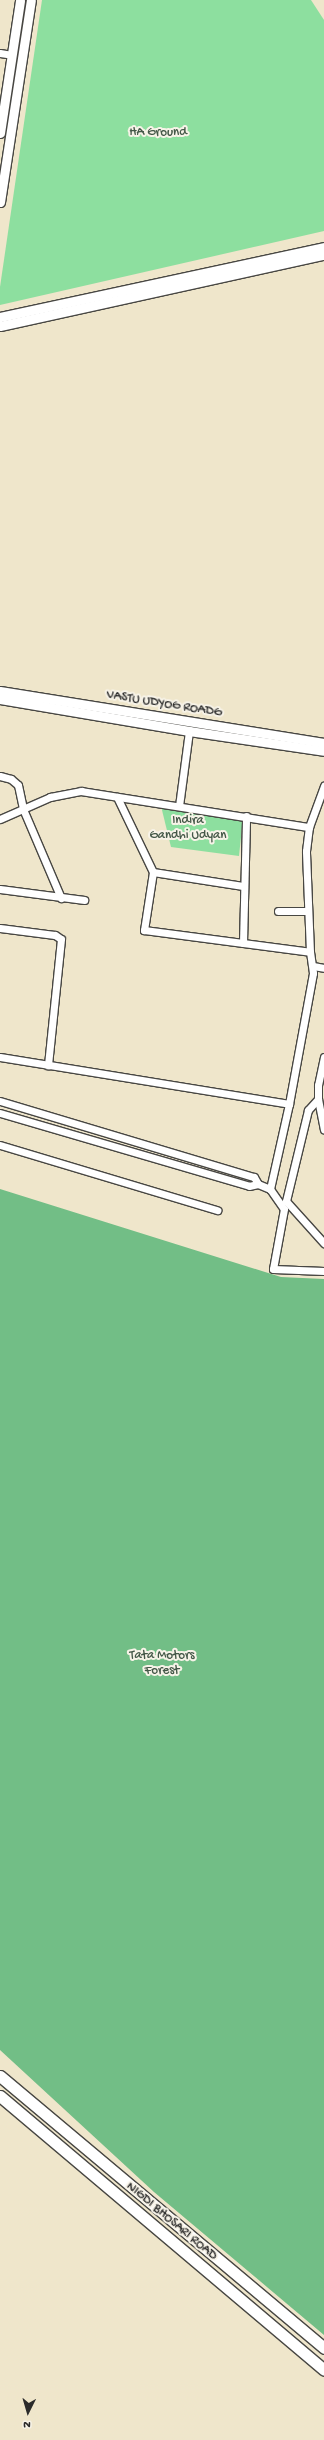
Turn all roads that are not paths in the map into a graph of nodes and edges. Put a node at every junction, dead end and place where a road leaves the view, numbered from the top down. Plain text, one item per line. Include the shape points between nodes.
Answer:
1 (20, 0) edge
2 (31, 0) edge
3 (0, 53) edge
4 (12, 55) junction
5 (3, 95) edge
6 (16, 98) junction
7 (0, 133) edge
8 (2, 182) edge
9 (0, 202) edge
10 (324, 247) edge
11 (324, 256) edge
12 (0, 317) edge
13 (0, 326) edge
14 (0, 691) edge
15 (0, 699) edge
16 (186, 728) junction
17 (324, 743) edge
18 (324, 750) edge
19 (0, 776) edge
20 (324, 786) edge
21 (117, 797) junction
22 (179, 806) junction
23 (23, 809) junction
24 (246, 816) junction
25 (0, 819) edge
26 (309, 828) junction
27 (153, 872) junction
28 (244, 886) junction
29 (0, 889) edge
30 (61, 898) junction
31 (84, 900) dead end
32 (278, 911) dead end
33 (308, 911) junction
34 (0, 928) edge
35 (243, 943) junction
36 (310, 952) junction
37 (313, 966) junction
38 (324, 968) edge
39 (0, 1057) edge
40 (324, 1057) edge
41 (48, 1065) junction
42 (318, 1099) junction
43 (0, 1102) edge
44 (289, 1104) junction
45 (0, 1113) edge
46 (48, 1116) junction
47 (45, 1126) junction
48 (324, 1129) edge
49 (0, 1145) edge
50 (159, 1149) junction
51 (157, 1159) junction
52 (217, 1166) junction
53 (213, 1176) junction
54 (258, 1184) junction
55 (270, 1189) junction
56 (217, 1210) dead end
57 (324, 1243) edge
58 (324, 1271) edge
59 (0, 2076) edge
60 (0, 2096) edge
61 (324, 2348) edge
62 (324, 2370) edge

1 - 4 street
2 - 6 street
3 - 4 street
4 - 5 street
5 - 6 street
5 - 7 street
6 - 8 street
8 - 9 street
10 - 12 street
11 - 13 street
14 - 16 street, VASTU UDYOG ROADG
15 - 16 street, VASTU UDYOG ROADG
16 - 17 street, VASTU UDYOG ROADG
16 - 18 street, VASTU UDYOG ROADG
16 - 22 street
19 - 23 street via 11,779 18,785
20 - 26 street
21 - 22 street
21 - 23 street via 70,792 50,797
21 - 27 street
22 - 24 street
23 - 25 street
23 - 30 street
24 - 26 street
24 - 28 street
26 - 33 street via 306,851
27 - 28 street
27 - 35 street via 144,930
28 - 35 street
29 - 30 street
30 - 31 street
32 - 33 street
33 - 36 street
34 - 41 street via 55,935 61,939
35 - 36 street
36 - 37 street
37 - 38 street
37 - 44 street via 308,1010
39 - 41 street
40 - 42 street
41 - 44 street
42 - 48 street
42 - 57 street via 308,1110 286,1201
43 - 46 street
44 - 55 street
45 - 47 street
46 - 47 street
46 - 50 street
47 - 51 street
49 - 56 street
50 - 51 street
50 - 52 street
51 - 53 street
52 - 53 street
52 - 54 street via 254,1178
53 - 54 street via 249,1186
54 - 55 street
55 - 58 street via 284,1209 273,1269
59 - 61 main road, NIGDI BHOSARI ROAD
60 - 62 main road, NIGDI BHOSARI ROAD

